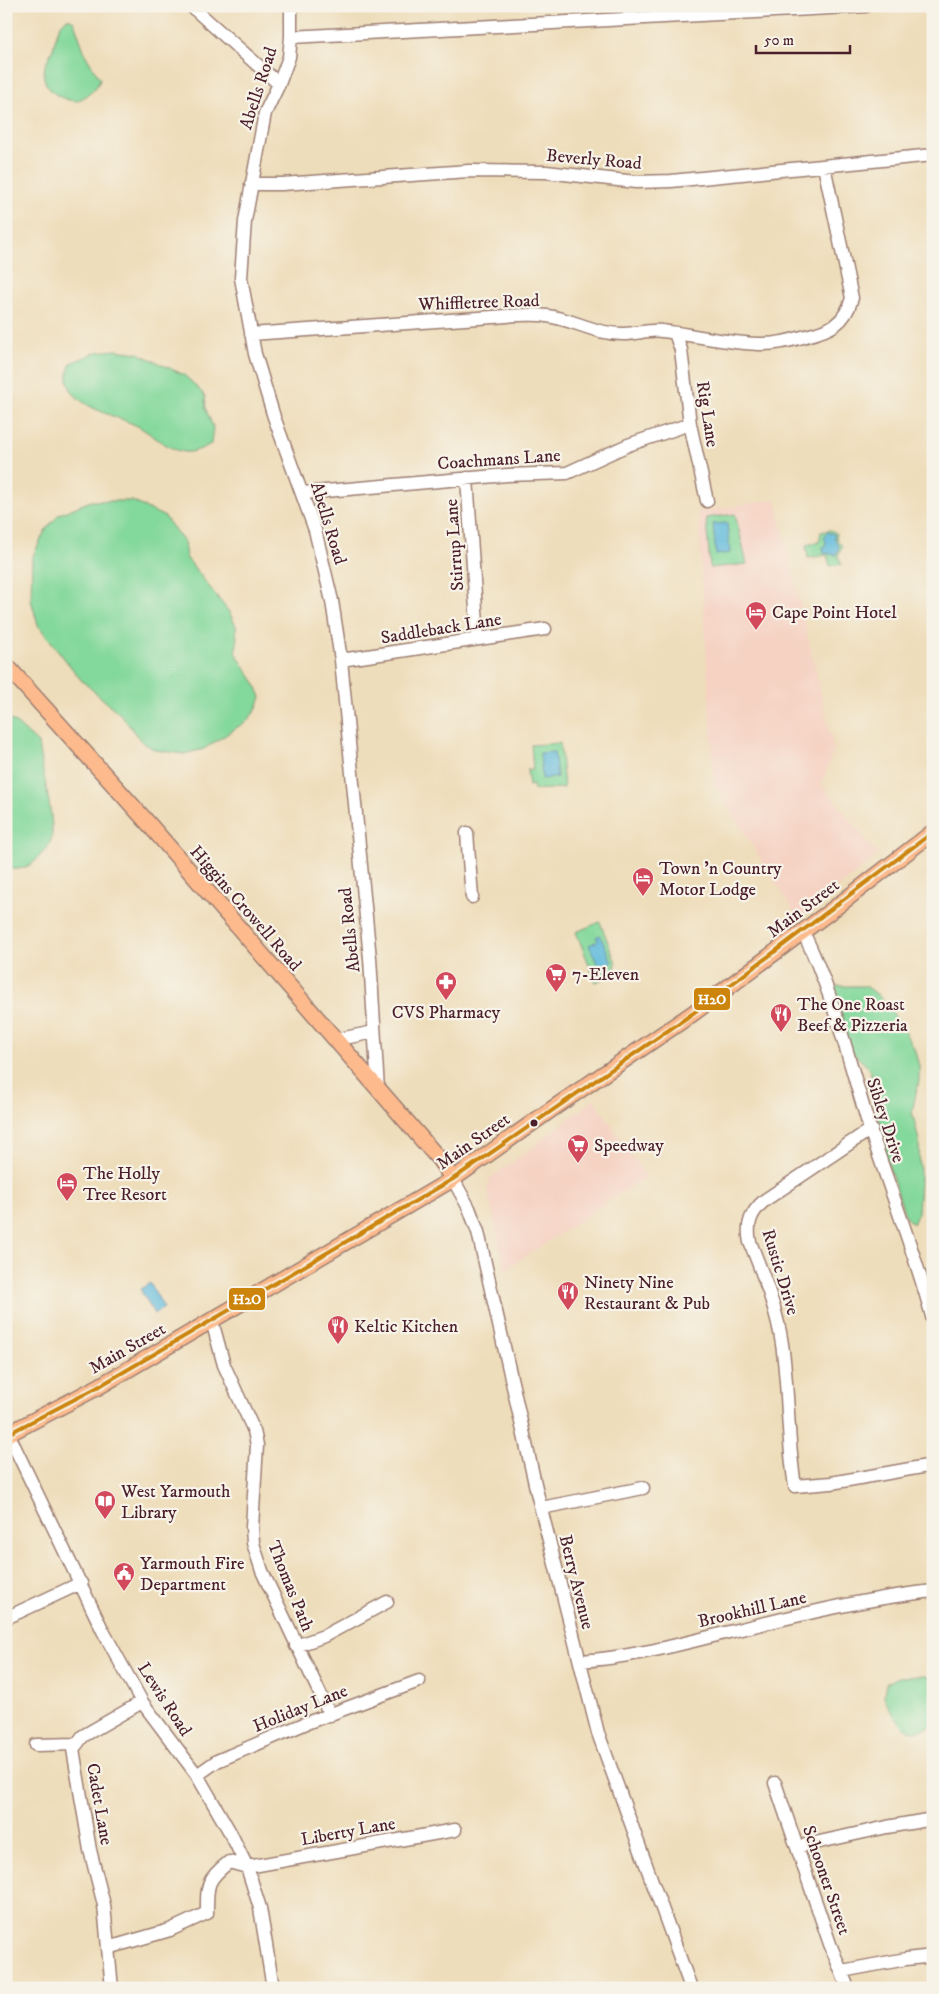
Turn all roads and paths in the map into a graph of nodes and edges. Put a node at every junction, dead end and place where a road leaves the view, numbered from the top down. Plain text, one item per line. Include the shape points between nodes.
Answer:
1 (191, 6) edge
2 (291, 6) edge
3 (866, 6) edge
4 (742, 10) edge
5 (291, 38) junction
6 (279, 84) junction
7 (933, 155) edge
8 (824, 166) junction
9 (251, 184) junction
10 (675, 333) junction
11 (251, 334) junction
12 (690, 424) junction
13 (467, 478) junction
14 (303, 493) junction
15 (707, 502) dead end
16 (545, 629) dead end
17 (478, 639) junction
18 (341, 660) junction
19 (6, 665) edge
20 (467, 833) dead end
21 (931, 837) edge
22 (472, 897) dead end
23 (803, 932) junction
24 (374, 1032) junction
25 (335, 1040) junction
26 (378, 1090) junction
27 (870, 1129) junction
28 (453, 1179) junction
29 (933, 1320) edge
30 (212, 1321) junction
31 (7, 1433) edge
32 (933, 1465) edge
33 (643, 1488) dead end
34 (541, 1508) junction
35 (80, 1583) junction
36 (933, 1591) edge
37 (387, 1602) dead end
38 (6, 1618) edge
39 (296, 1646) junction
40 (580, 1661) junction
41 (419, 1680) dead end
42 (142, 1702) junction
43 (330, 1715) junction
44 (75, 1744) junction
45 (36, 1745) dead end
46 (197, 1775) junction
47 (776, 1783) dead end
48 (933, 1819) edge
49 (455, 1830) dead end
50 (797, 1847) junction
51 (247, 1867) junction
52 (108, 1948) junction
53 (933, 1956) edge
54 (842, 1971) junction
55 (112, 1988) edge
56 (273, 1988) edge
57 (692, 1988) edge
58 (848, 1988) edge

1 - 6 street
2 - 5 street, Abells Road
3 - 4 street
4 - 5 street
5 - 6 street, Abells Road via 289,57
6 - 9 street, Abells Road via 265,113
7 - 8 street, Beverly Road
8 - 9 street, Beverly Road via 671,181 636,182 546,172 469,171
8 - 10 street, Whiffletree Road via 852,298 844,316 832,328 821,333 765,344
9 - 11 street, Abells Road via 240,278
10 - 11 street, Whiffletree Road via 599,331 565,320 532,315
10 - 12 street, Rig Lane via 681,350
11 - 14 street, Abells Road via 274,417
12 - 13 street, Coachmans Lane via 628,445 567,472
12 - 15 street, Rig Lane
13 - 14 street, Coachmans Lane
13 - 17 street, Stirrup Lane
14 - 18 street, Abells Road via 322,552
16 - 17 street, Saddleback Lane
17 - 18 street, Saddleback Lane
18 - 24 street, Abells Road via 370,958
19 - 25 main road, Higgins Crowell Road
20 - 22 street
21 - 23 main road, Main Street
23 - 27 street, Sibley Drive via 820,968
23 - 28 main road, Main Street via 692,1014
24 - 25 street
24 - 26 street, Abells Road
25 - 26 main road, Higgins Crowell Road
26 - 28 main road, Higgins Crowell Road
27 - 29 street, Sibley Drive
27 - 32 street, Rustic Drive via 765,1200 754,1210 749,1222 750,1242 776,1313 782,1342 795,1486
28 - 30 main road, Main Street
28 - 34 street, Berry Avenue via 478,1232
30 - 31 main road, Main Street via 98,1387
30 - 39 street, Thomas Path via 224,1365 254,1431 257,1445 253,1543
31 - 35 street, Lewis Road
33 - 34 street
34 - 40 street, Berry Avenue
35 - 38 street
35 - 42 street, Lewis Road
36 - 40 street, Brookhill Lane via 794,1616 633,1655
37 - 39 street via 324,1636
39 - 43 street, Thomas Path
40 - 57 street, Berry Avenue via 598,1733
41 - 43 street, Holiday Lane
42 - 44 street, Cadet Lane via 83,1736
42 - 46 street, Lewis Road
43 - 46 street, Holiday Lane via 217,1761
44 - 45 street
44 - 52 street, Cadet Lane via 73,1749 90,1850 104,1905
46 - 51 street, Lewis Road
47 - 50 street, Schooner Street
48 - 50 street
49 - 51 street, Liberty Lane
50 - 54 street, Schooner Street
51 - 52 street via 229,1862 215,1873 207,1888 207,1913 170,1930
51 - 56 street, Lewis Road via 260,1908
52 - 55 street, Cadet Lane
53 - 54 street
54 - 58 street, Schooner Street

